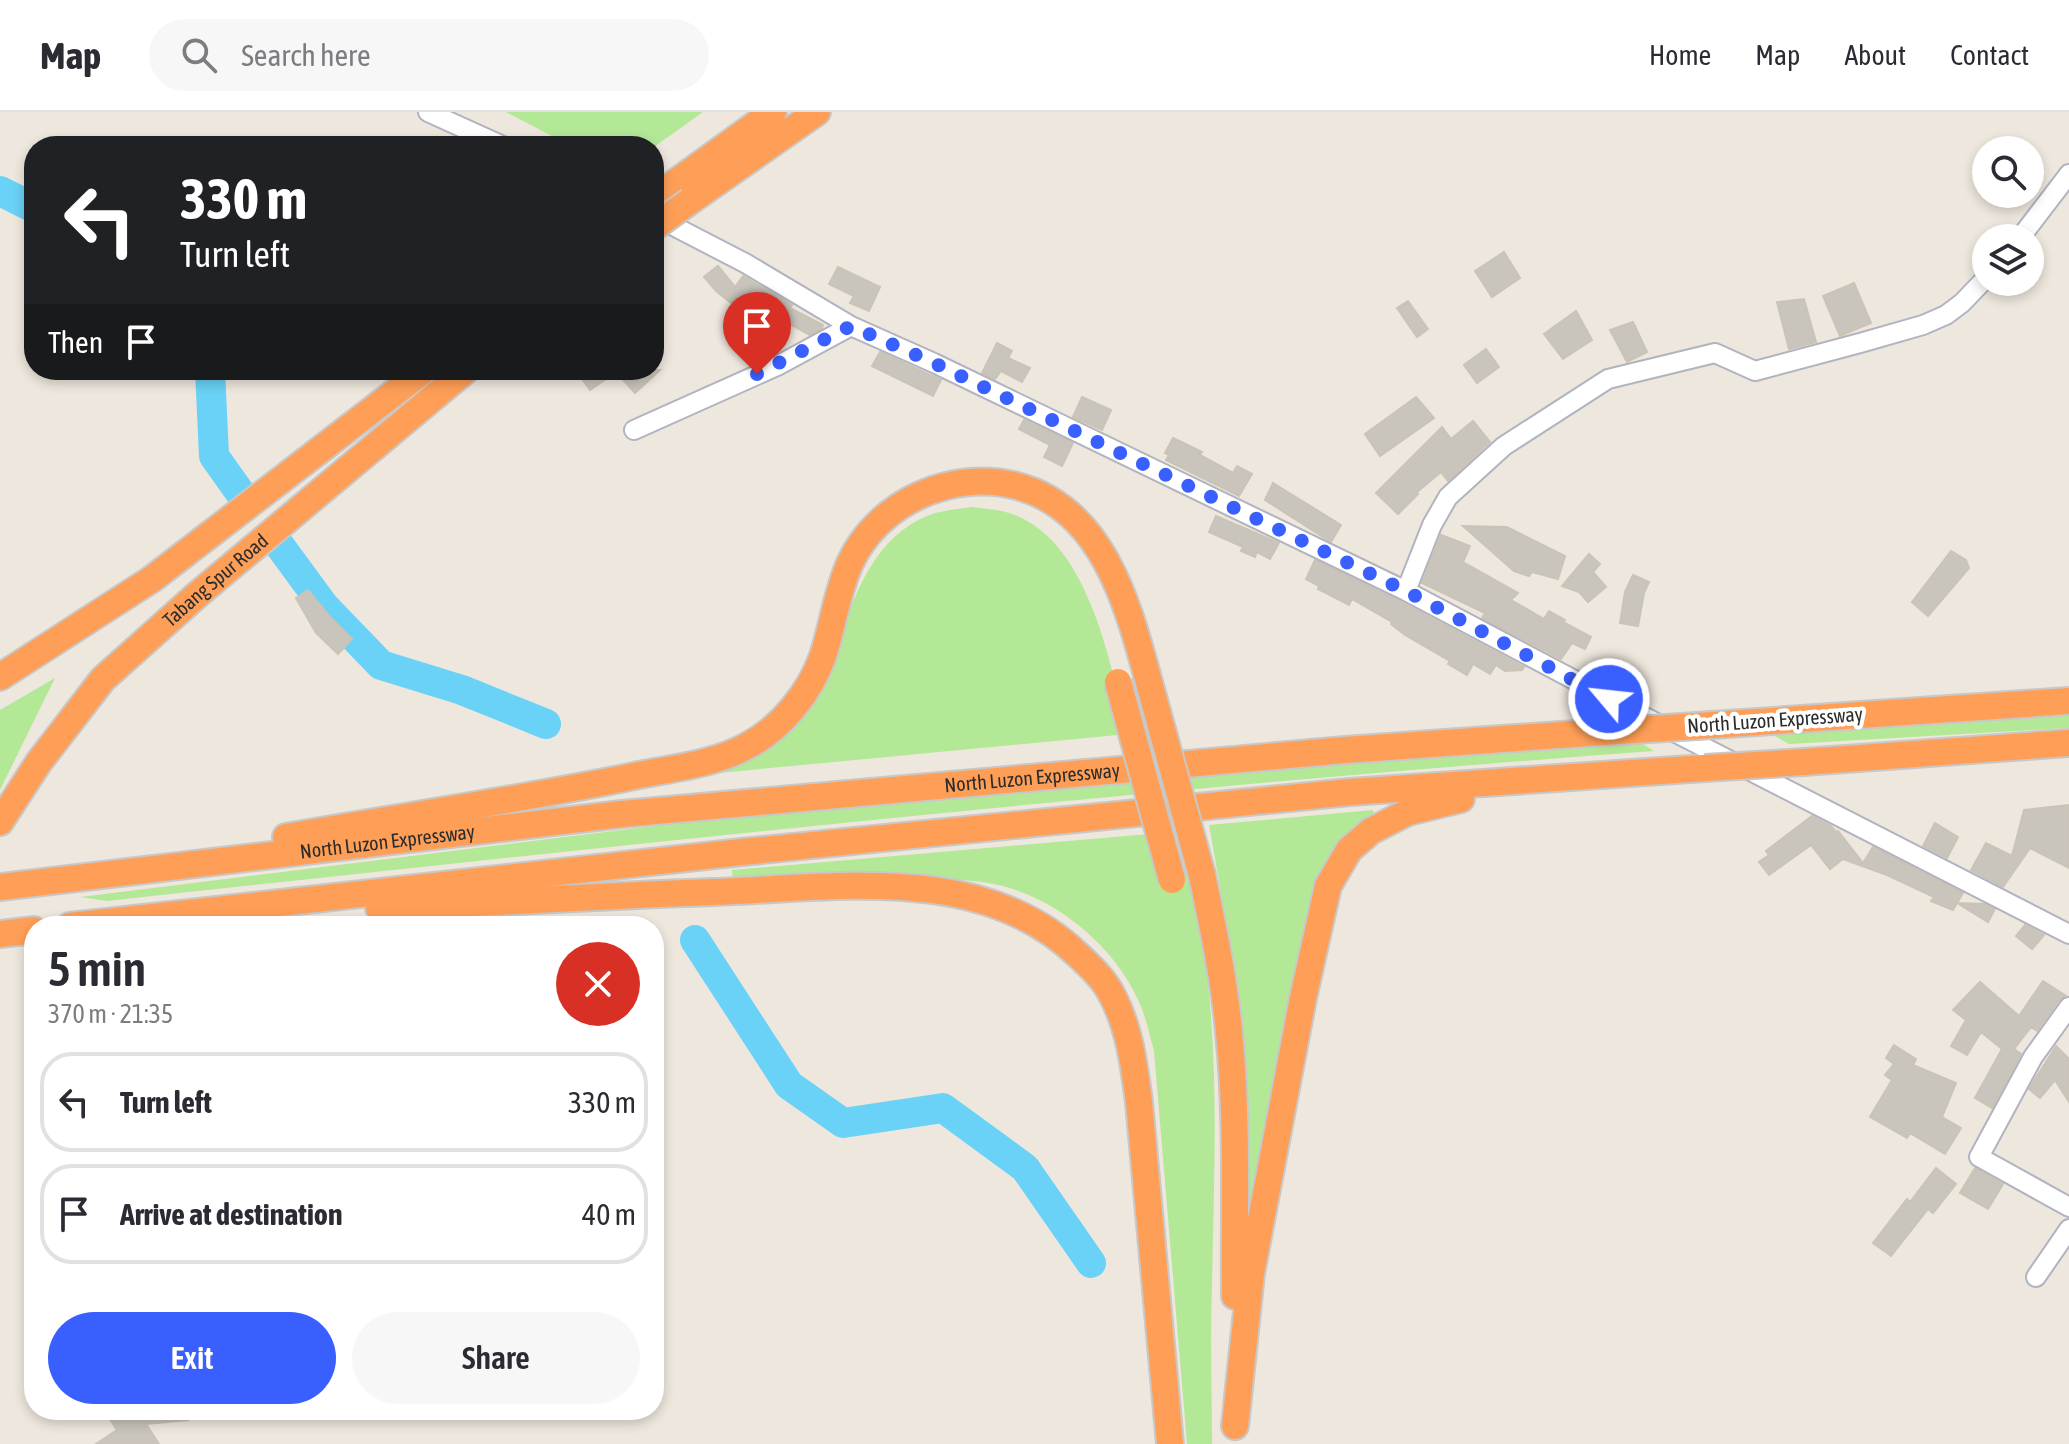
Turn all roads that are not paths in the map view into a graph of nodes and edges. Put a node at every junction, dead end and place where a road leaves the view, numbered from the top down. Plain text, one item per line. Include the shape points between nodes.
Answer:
1 (428, 112) edge
2 (773, 112) edge
3 (817, 112) edge
4 (481, 136) edge
5 (2069, 174) edge
6 (671, 196) edge
7 (664, 221) edge
8 (2031, 224) edge
9 (1972, 293) edge
10 (851, 326) junction
11 (411, 380) edge
12 (454, 380) edge
13 (634, 430) dead end
14 (1406, 591) junction
15 (0, 677) edge
16 (1118, 682) dead end
17 (2069, 701) edge
18 (2069, 743) edge
19 (1636, 774) junction
20 (1, 820) edge
21 (1172, 880) dead end
22 (43, 882) junction
23 (0, 887) edge
24 (161, 916) edge
25 (248, 916) edge
26 (24, 931) edge
27 (0, 934) edge
28 (2069, 934) edge
29 (2069, 1007) edge
30 (2069, 1207) edge
31 (2069, 1229) edge
32 (2036, 1277) dead end
33 (1235, 1435) edge
34 (1170, 1444) edge

1 - 4 street
2 - 6 highway
3 - 6 highway
5 - 8 street
7 - 10 street
9 - 14 street via 1946,315 1923,325 1755,371 1715,353 1608,379 1504,446 1448,497
10 - 13 street via 777,366
10 - 14 street
11 - 15 highway, Tabang Spur Road via 152,579
12 - 20 highway, Tabang Spur Road via 103,679
14 - 28 street
16 - 21 highway, bridge
17 - 22 highway, North Luzon Expressway, bridge via 1330,751 622,814
18 - 19 highway, bridge
19 - 24 highway via 1335,793
19 - 33 highway via 1426,805 1383,823 1342,860 1323,902 1278,1122 1251,1273
22 - 23 highway, North Luzon Expressway
22 - 33 highway, bridge via 568,789 739,750 779,723 808,688 850,564 869,533 900,506 935,488 1003,482 1027,488 1083,526 1119,586 1202,875 1224,988 1234,1092
25 - 34 highway via 873,887 957,893 992,902 1054,934 1102,979 1128,1033
26 - 27 highway
29 - 30 street via 2033,1057 1979,1157
31 - 32 street

